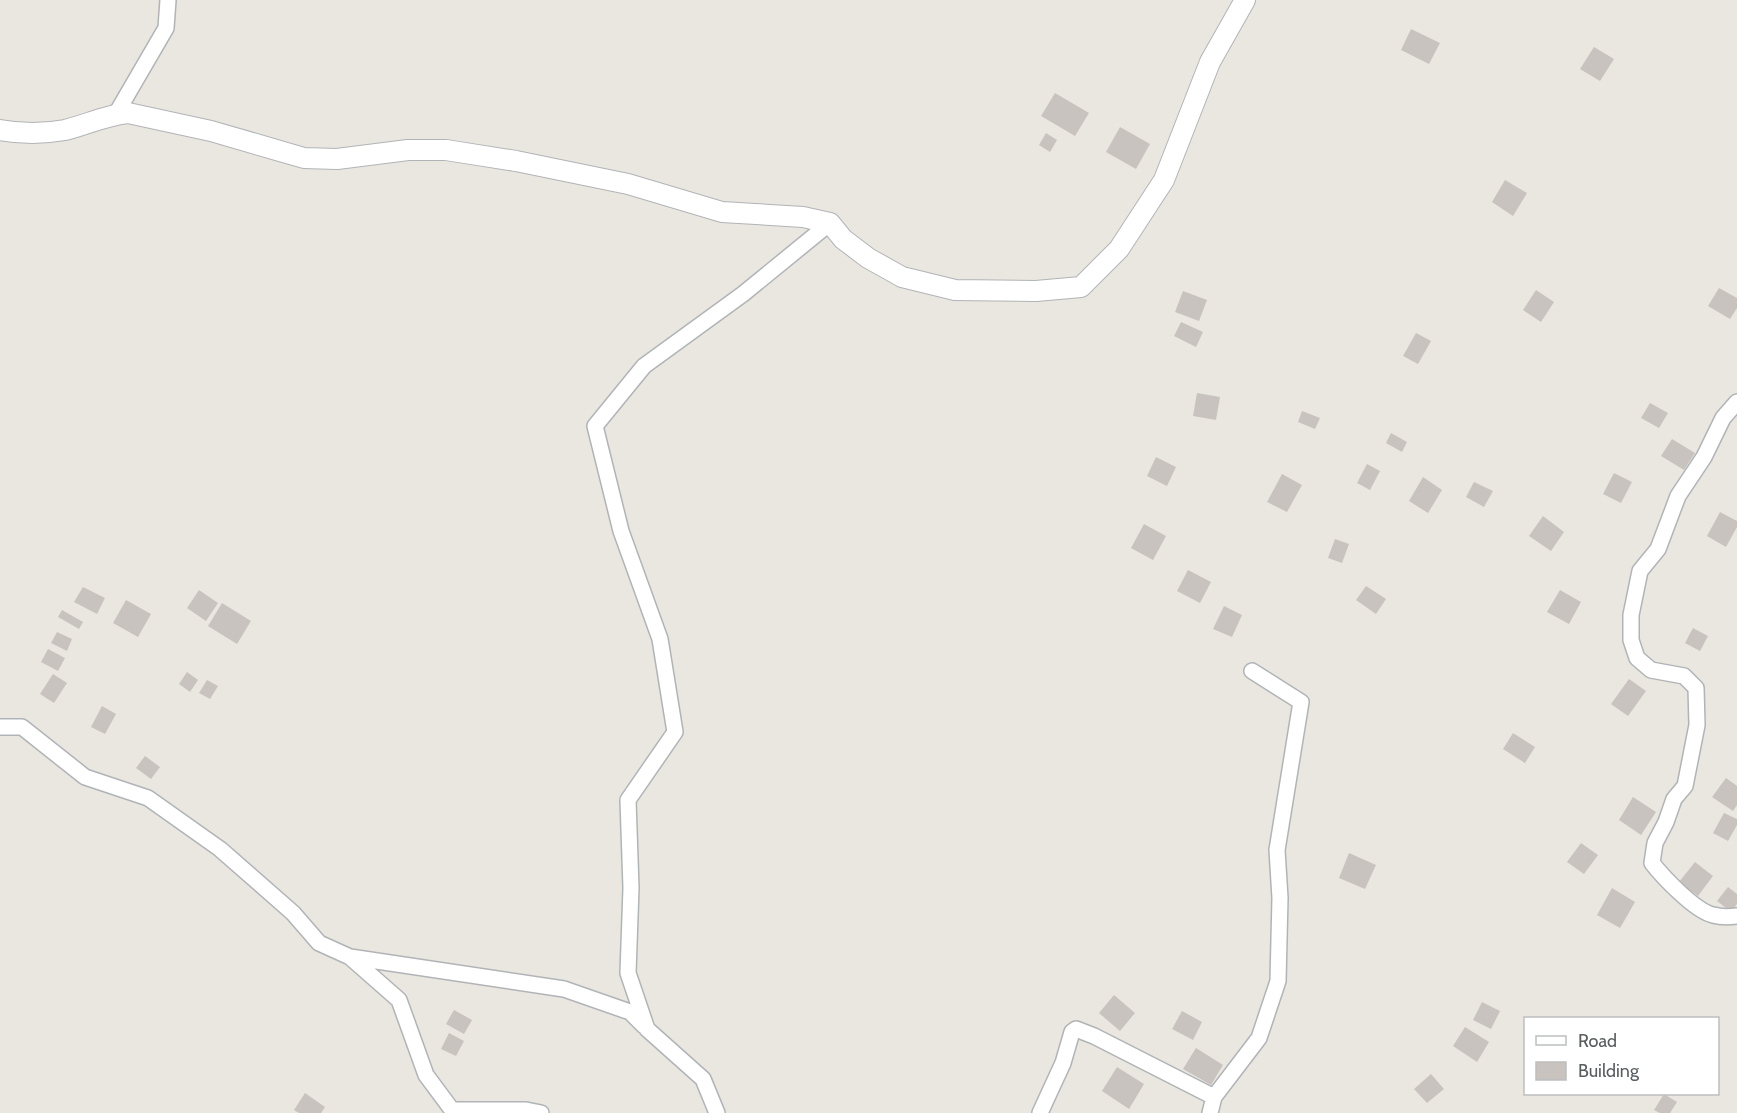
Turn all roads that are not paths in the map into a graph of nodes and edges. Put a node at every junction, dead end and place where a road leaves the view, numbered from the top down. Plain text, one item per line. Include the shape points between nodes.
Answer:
1 (168, 0) edge
2 (1245, 0) edge
3 (116, 114) junction
4 (0, 130) edge
5 (830, 223) junction
6 (1737, 402) edge
7 (1252, 670) dead end
8 (0, 727) edge
9 (1737, 916) edge
10 (350, 957) junction
11 (647, 1029) junction
12 (1214, 1096) junction
13 (541, 1113) edge
14 (717, 1113) edge
15 (1041, 1113) edge
16 (1210, 1113) edge

1 - 3 street via 166,28
2 - 5 street via 1210,62 1164,180 1119,249 1081,287 955,290 902,277 868,258
3 - 4 street via 65,130 33,134
3 - 5 street via 163,120 304,158 446,150 628,184 722,212 803,216
5 - 11 street via 743,294 644,366 595,426 621,531 660,639 675,732 627,800 631,888 628,973
6 - 9 street via 1723,418 1704,457 1678,496 1658,549 1640,571 1630,623 1637,658 1652,670 1684,676 1696,688 1697,725 1685,786 1674,799 1655,843 1652,862 1663,877 1711,915
7 - 12 street via 1301,702 1276,850 1280,898 1278,981 1259,1038
8 - 10 street via 22,727 85,777 148,798 220,849 293,913 319,942
10 - 11 street via 564,988 630,1012
10 - 13 street via 399,1000 426,1075 452,1110
11 - 14 street via 703,1079
12 - 15 street via 1076,1029
12 - 16 street

